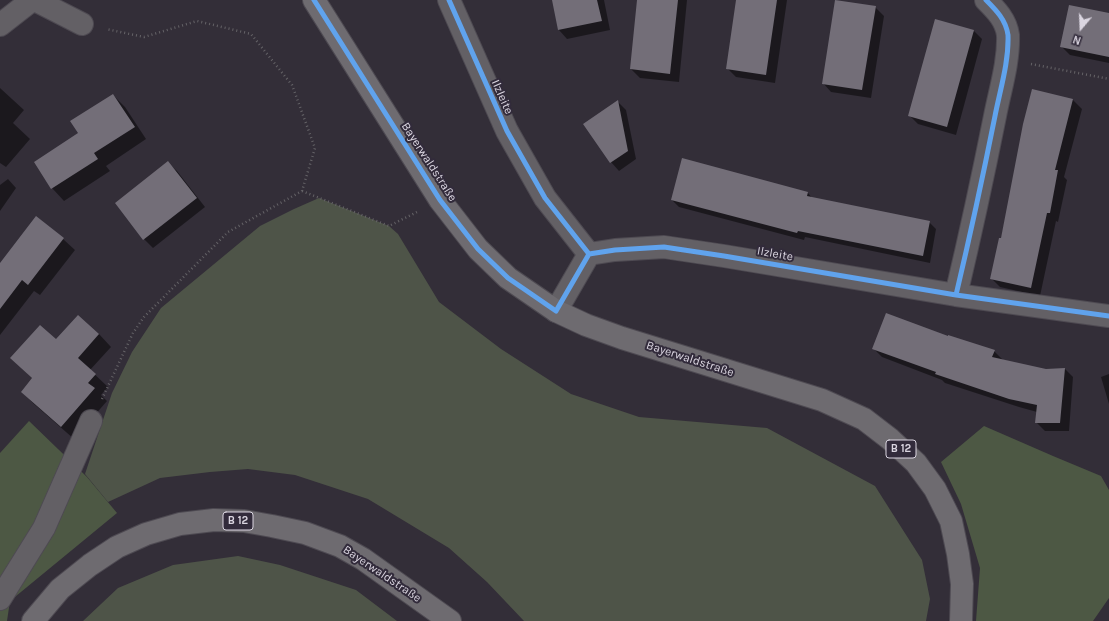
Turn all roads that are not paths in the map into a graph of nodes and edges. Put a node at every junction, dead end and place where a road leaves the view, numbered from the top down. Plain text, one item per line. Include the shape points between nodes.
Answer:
1 (32, 0) edge
2 (35, 0) edge
3 (314, 0) edge
4 (449, 0) edge
5 (986, 0) edge
6 (82, 24) road end
7 (0, 25) edge
8 (590, 254) junction
9 (956, 295) junction
10 (556, 311) junction
11 (1109, 316) edge
12 (92, 422) road end
13 (0, 599) edge
14 (33, 621) edge
15 (450, 621) edge
16 (961, 621) edge

1 - 7 street
2 - 6 street
3 - 10 main road, Bayerwaldstraße / B 12 via 440,200 478,249 508,278
4 - 8 street, Ilzleite via 507,131 545,198
5 - 9 street via 1005,23 1008,35 1007,59
8 - 9 street, Ilzleite via 664,247
8 - 10 street
9 - 11 street, Ilzleite
10 - 16 main road, Bayerwaldstraße / B 12 via 622,338 822,400 864,420 890,438 916,462 952,521 962,584
12 - 13 street via 44,528
14 - 15 main road, Bayerwaldstraße / B 12 via 60,588 117,547 146,534 180,524 214,520 244,521 272,526 305,533 340,546 363,559

